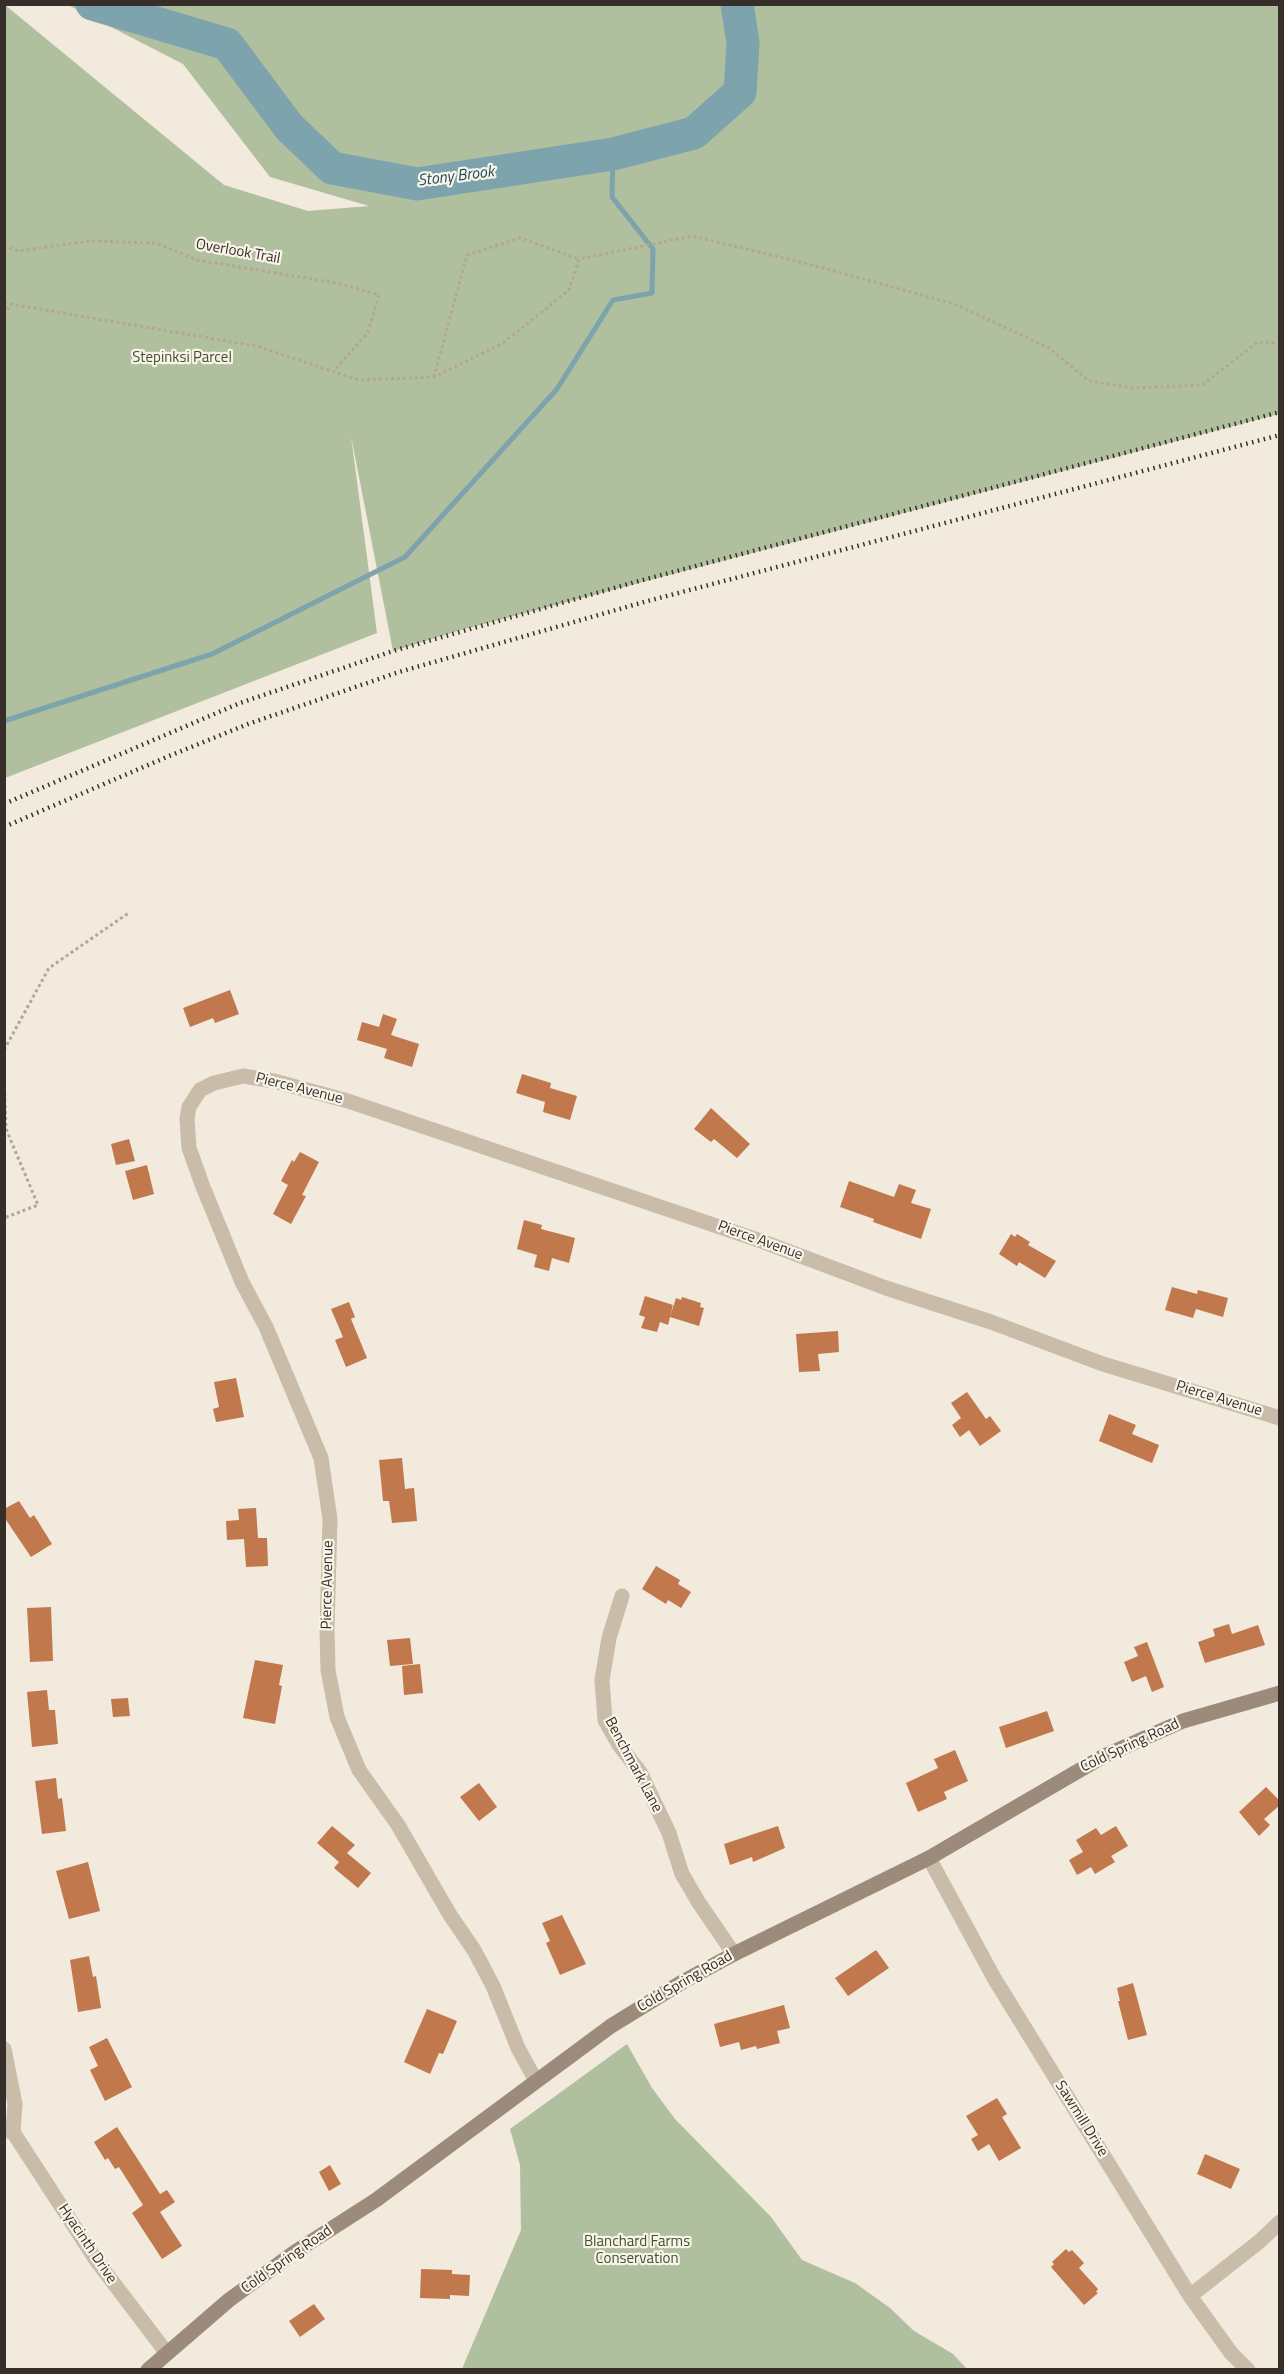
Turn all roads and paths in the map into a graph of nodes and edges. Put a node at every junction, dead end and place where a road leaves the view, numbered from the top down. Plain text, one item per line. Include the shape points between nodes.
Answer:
1 (4, 245) edge
2 (579, 259) junction
3 (4, 303) edge
4 (11, 304) junction
5 (4, 315) edge
6 (1280, 343) edge
7 (334, 371) junction
8 (434, 377) junction
9 (130, 912) dead end
10 (4, 1050) edge
11 (4, 1075) edge
12 (4, 1218) edge
13 (1280, 1418) edge
14 (622, 1596) dead end
15 (1280, 1693) edge
16 (929, 1858) junction
17 (734, 1954) junction
18 (4, 2049) edge
19 (536, 2081) junction
20 (9, 2131) edge
21 (1280, 2222) edge
22 (1191, 2296) junction
23 (166, 2352) junction
24 (148, 2370) edge
25 (1248, 2370) edge

1 - 7 path, Overlook Trail via 18,251 90,241 156,243 196,260 342,284 379,295 368,332
2 - 6 path via 693,236 957,305 1049,348 1089,381 1133,388 1203,385 1258,342
2 - 8 path via 568,290 502,343
2 - 8 path via 520,238 467,255
3 - 4 path
4 - 5 path
4 - 7 path via 256,346
7 - 8 path via 359,380
9 - 10 path via 49,968
11 - 12 path via 6,1129 38,1205
13 - 19 street, Pierce Avenue via 1103,1364 761,1241 348,1101 243,1076 200,1090 189,1107 189,1148 242,1282 266,1327 321,1458 330,1518 328,1670 337,1717 359,1770 398,1825 474,1950
14 - 17 street, Benchmark Lane via 602,1680 605,1719 640,1773 669,1833 682,1874
15 - 16 street, Cold Spring Road via 1183,1721 1104,1756
16 - 17 street, Cold Spring Road
16 - 22 street, Sawmill Drive via 994,1978
17 - 19 street, Cold Spring Road via 611,2026
18 - 20 street, Hyacinth Drive via 15,2103
19 - 23 street, Cold Spring Road via 376,2200 229,2300
20 - 23 street, Hyacinth Drive via 96,2260
21 - 22 street
22 - 25 street, Sawmill Drive via 1230,2353
23 - 24 street, Cold Spring Road

